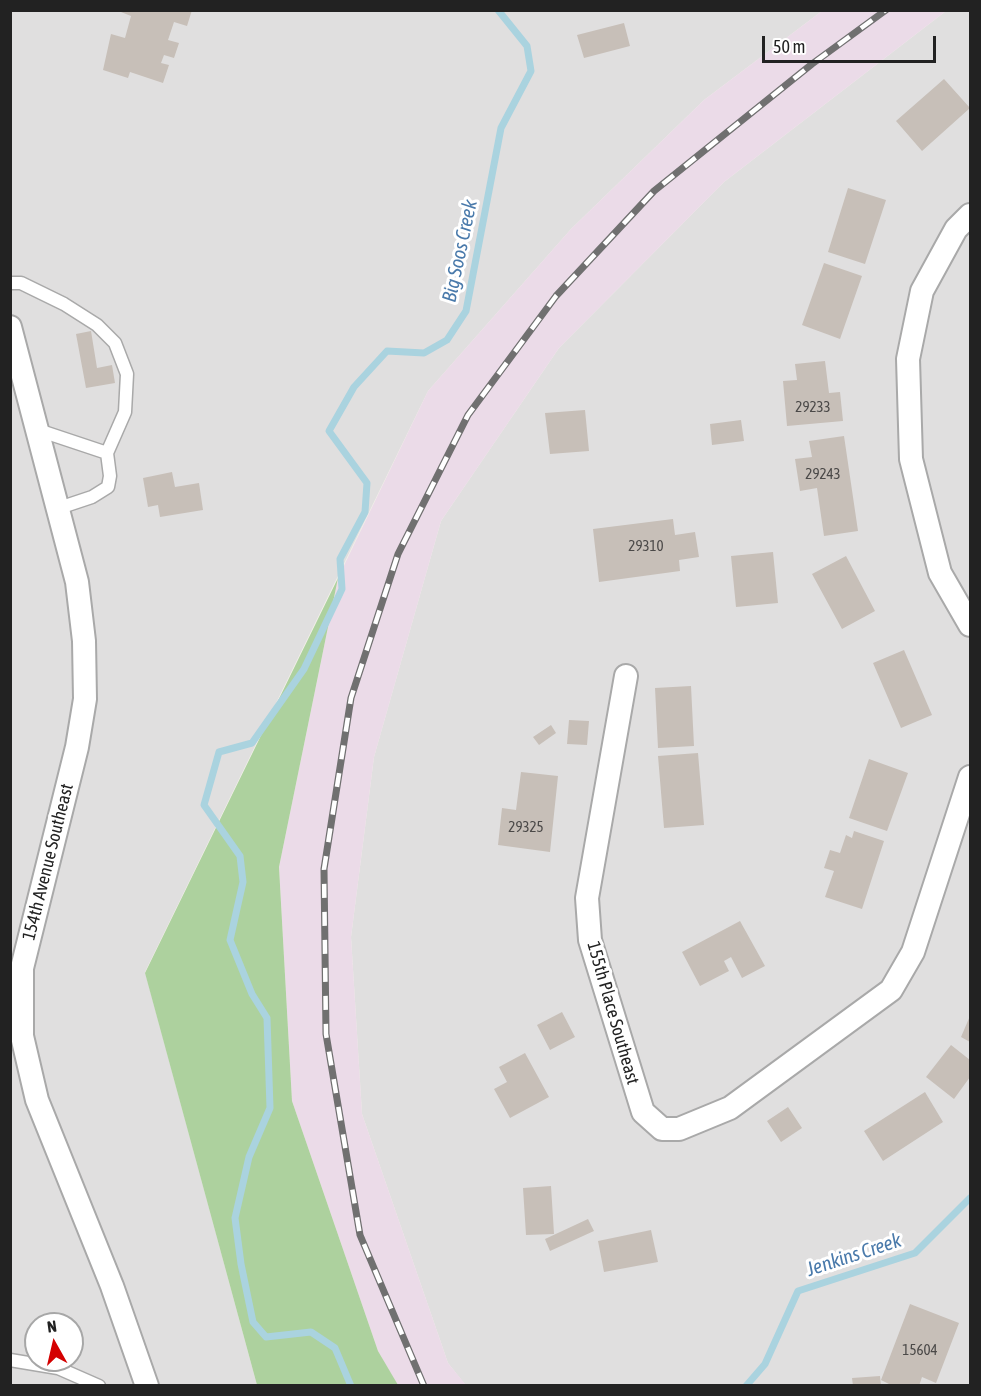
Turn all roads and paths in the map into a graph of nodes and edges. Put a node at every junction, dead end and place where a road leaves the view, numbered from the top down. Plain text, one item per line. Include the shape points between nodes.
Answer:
1 (970, 215) edge
2 (10, 283) edge
3 (10, 327) edge
4 (38, 430) junction
5 (107, 453) junction
6 (59, 508) junction
7 (970, 625) edge
8 (626, 676) dead end
9 (970, 777) edge
10 (10, 1360) edge
11 (99, 1386) edge
12 (147, 1386) edge

1 - 7 street via 956,229 922,291 908,359 911,459 940,573
2 - 5 lane via 21,283 64,304 97,325 115,344 127,374 128,389 125,412
3 - 4 street, 154th Avenue Southeast
4 - 5 lane
4 - 6 street, 154th Avenue Southeast
5 - 6 lane via 108,487
6 - 12 street, 154th Avenue Southeast via 77,582 85,699 77,747 22,968 22,1036 37,1100 112,1286
8 - 9 street, 155th Place Southeast via 587,898 590,940 643,1112 662,1129 680,1129 730,1108 891,990 913,952
10 - 11 lane via 58,1368

